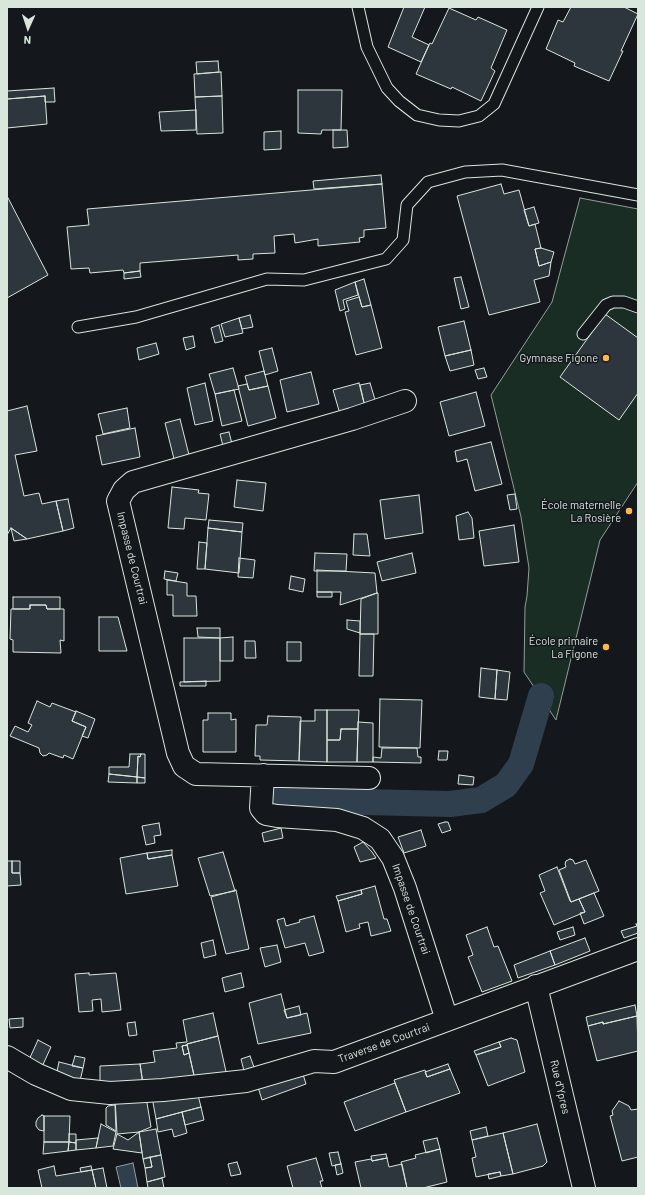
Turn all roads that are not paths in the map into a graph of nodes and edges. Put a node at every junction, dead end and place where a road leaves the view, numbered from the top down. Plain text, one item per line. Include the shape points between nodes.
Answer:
1 (358, 7) edge
2 (538, 7) edge
3 (638, 195) edge
4 (638, 306) edge
5 (78, 327) dead end
6 (583, 334) dead end
7 (405, 401) dead end
8 (369, 778) dead end
9 (262, 790) junction
10 (638, 950) edge
11 (536, 986) junction
12 (447, 1020) junction
13 (7, 1057) edge
14 (582, 1188) edge

1 - 2 lane via 367,47 387,88 417,115 459,121 479,116 494,104
3 - 5 lane via 502,170 465,172 428,182 407,205 403,240 386,259 304,280 267,278 136,317
4 - 6 lane via 624,302 606,305
7 - 9 street, Impasse de Courtrai via 352,419 132,482 118,501 178,753 184,766 196,774
8 - 9 street, Impasse de Courtrai
9 - 12 street, Impasse de Courtrai via 266,814 337,820 363,828 380,839 393,858 405,888
10 - 11 street, Traverse de Courtrai
11 - 12 street, Traverse de Courtrai
11 - 14 street, Rue d'Ypres
12 - 13 street, Traverse de Courtrai via 334,1062 314,1061 246,1081 163,1090 110,1093 71,1089 36,1074

